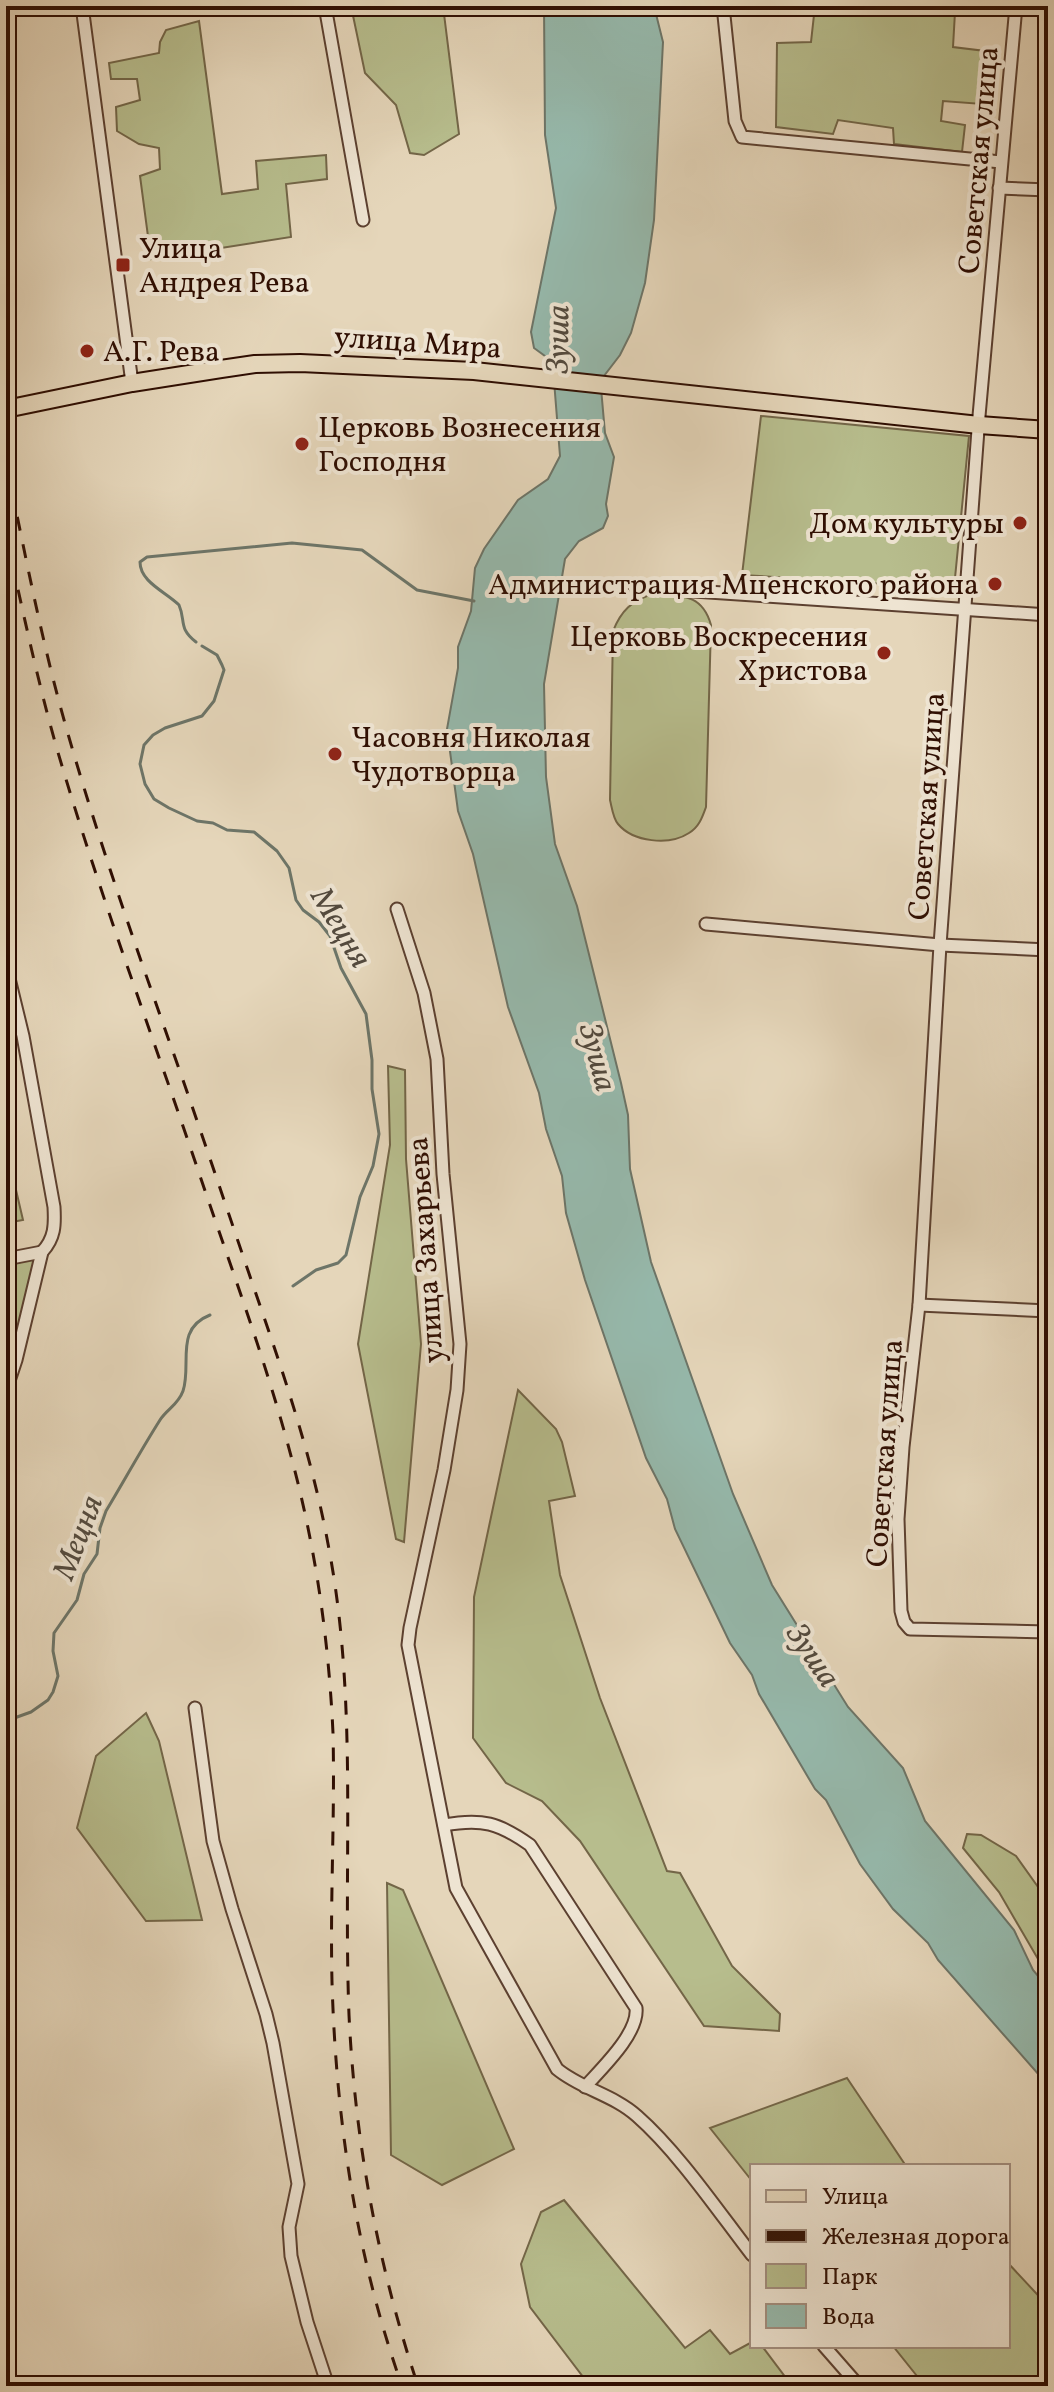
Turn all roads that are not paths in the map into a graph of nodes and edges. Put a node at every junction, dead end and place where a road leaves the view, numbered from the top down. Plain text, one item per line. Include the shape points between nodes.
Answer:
1 (82, 6) edge
2 (325, 6) edge
3 (723, 6) edge
4 (1016, 6) edge
5 (1001, 162) junction
6 (999, 188) junction
7 (1048, 190) edge
8 (363, 220) dead end
9 (132, 383) junction
10 (6, 409) edge
11 (979, 425) junction
12 (1048, 430) edge
13 (634, 587) dead end
14 (965, 610) junction
15 (1048, 615) edge
16 (397, 909) dead end
17 (706, 924) dead end
18 (940, 945) junction
19 (1048, 950) edge
20 (6, 966) edge
21 (42, 1252) junction
22 (6, 1259) edge
23 (919, 1305) junction
24 (1048, 1311) edge
25 (6, 1390) edge
26 (1048, 1632) edge
27 (195, 1708) dead end
28 (444, 1825) junction
29 (587, 2087) junction
30 (750, 2252) edge
31 (826, 2348) edge
32 (328, 2386) edge
33 (859, 2386) edge

1 - 9 street
2 - 8 street
3 - 5 street via 735,121 742,137
4 - 5 street, Советская улица
5 - 6 street, Советская улица
6 - 7 street
6 - 11 street, Советская улица
9 - 10 main road, улица Мира
9 - 11 main road, улица Мира via 260,364 474,371
11 - 12 main road, улица Мира
11 - 14 street, Советская улица
13 - 14 street
14 - 15 street
14 - 18 street, Советская улица
16 - 28 street, улица Захарьева via 424,993 437,1059 460,1344 444,1470 408,1645
17 - 18 street
18 - 19 street
18 - 23 street, Советская улица
20 - 21 street via 54,1207 55,1229
21 - 22 street
21 - 25 street
23 - 24 street
23 - 26 street, Советская улица via 898,1519 904,1622 910,1629
27 - 32 street via 213,1841 273,2043 298,2184 289,2227 291,2256
28 - 29 street, улица Захарьева via 456,1888 549,2057 568,2079
28 - 29 street via 486,1822 530,1845 636,2008 621,2046
29 - 30 street, улица Захарьева via 638,2116
31 - 33 street

